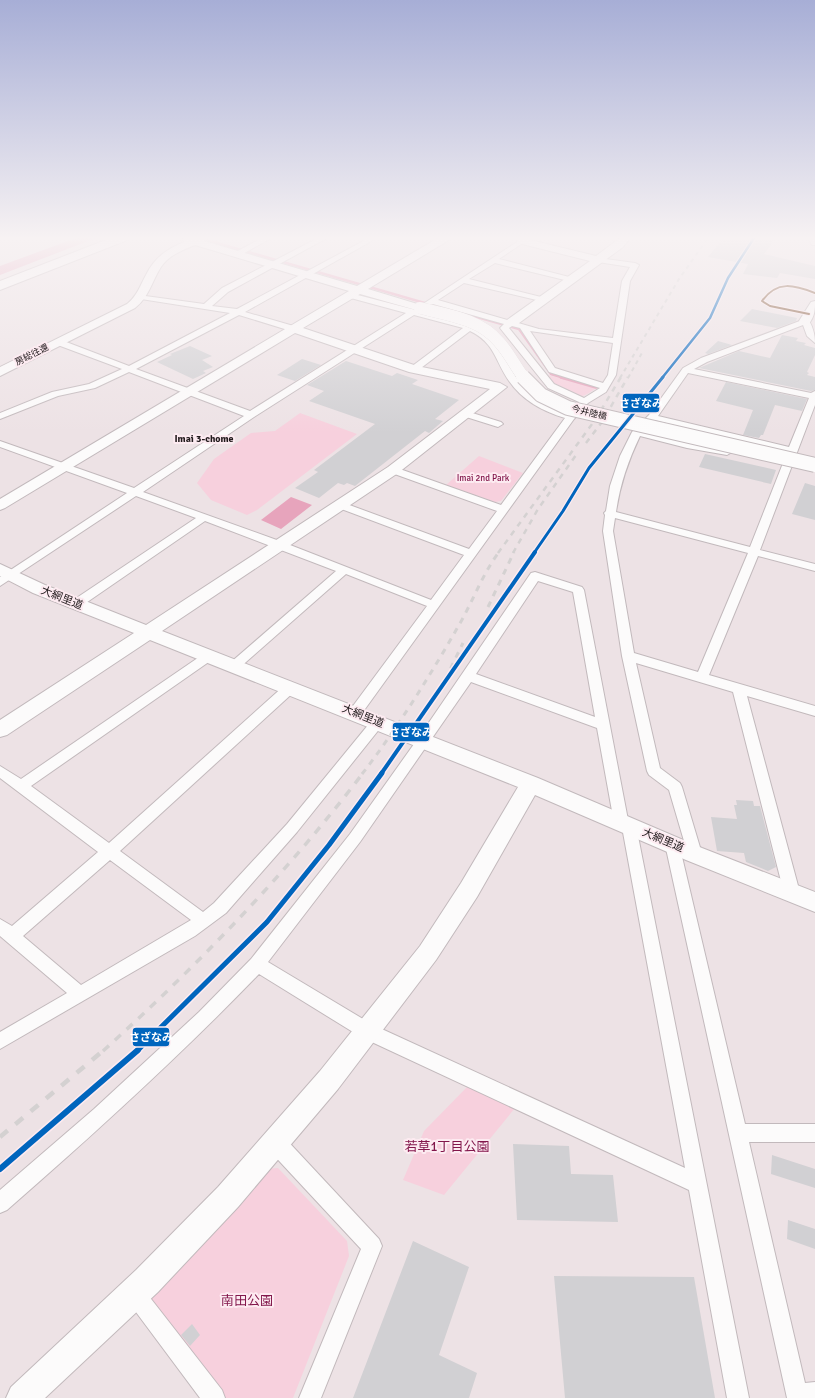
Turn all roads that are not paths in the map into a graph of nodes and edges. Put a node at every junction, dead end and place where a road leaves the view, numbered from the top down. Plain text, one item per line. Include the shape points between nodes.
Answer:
1 (134, 303) edge
2 (182, 303) edge
3 (210, 303) edge
4 (254, 303) edge
5 (337, 303) edge
6 (417, 303) edge
7 (427, 303) edge
8 (538, 303) edge
9 (623, 303) edge
10 (815, 304) edge
11 (424, 305) junction
12 (206, 307) junction
13 (238, 312) junction
14 (805, 321) junction
15 (508, 326) junction
16 (523, 327) junction
17 (469, 328) junction
18 (294, 329) junction
19 (815, 340) edge
20 (516, 341) junction
21 (618, 341) junction
22 (58, 342) junction
23 (534, 344) junction
24 (356, 350) junction
25 (550, 366) junction
26 (535, 367) junction
27 (129, 369) junction
28 (414, 369) junction
29 (686, 370) junction
30 (0, 372) edge
31 (605, 386) junction
32 (500, 387) junction
33 (189, 392) junction
34 (526, 393) junction
35 (815, 396) edge
36 (586, 401) junction
37 (466, 414) junction
38 (252, 415) junction
39 (0, 416) edge
40 (571, 417) junction
41 (652, 417) junction
42 (498, 424) dead end
43 (637, 432) junction
44 (0, 444) edge
45 (792, 451) junction
46 (788, 465) junction
47 (815, 466) edge
48 (64, 467) junction
49 (393, 470) junction
50 (815, 471) edge
51 (137, 492) junction
52 (0, 505) edge
53 (340, 505) junction
54 (504, 510) junction
55 (609, 513) junction
56 (205, 517) junction
57 (281, 544) junction
58 (754, 552) junction
59 (471, 554) junction
60 (815, 568) edge
61 (344, 570) junction
62 (3, 576) edge
63 (76, 604) junction
64 (434, 605) junction
65 (147, 633) junction
66 (209, 656) junction
67 (628, 656) junction
68 (234, 666) junction
69 (468, 676) junction
70 (702, 677) junction
71 (290, 688) junction
72 (739, 688) junction
73 (815, 712) edge
74 (355, 713) junction
75 (378, 722) junction
76 (603, 725) junction
77 (0, 730) edge
78 (424, 741) junction
79 (0, 771) edge
80 (530, 784) junction
81 (21, 786) junction
82 (625, 824) junction
83 (672, 844) junction
84 (108, 852) junction
85 (694, 854) junction
86 (792, 893) junction
87 (815, 902) edge
88 (204, 921) junction
89 (6, 931) edge
90 (257, 964) junction
91 (80, 994) junction
92 (367, 1031) junction
93 (0, 1041) edge
94 (738, 1133) junction
95 (815, 1133) edge
96 (275, 1142) junction
97 (698, 1184) junction
98 (0, 1203) edge
99 (134, 1293) junction
100 (803, 1395) edge
101 (22, 1398) edge
102 (214, 1398) edge
103 (310, 1398) edge
104 (738, 1398) edge

1 - 22 street, 房総往還
2 - 12 street
3 - 12 street
4 - 13 street
5 - 18 street
6 - 11 street, 今井陸橋
7 - 11 street
8 - 15 street
9 - 21 street
10 - 14 street
11 - 15 street
11 - 17 street
11 - 24 street
11 - 47 street, 今井陸橋, bridge via 486,330 500,342 528,384 545,398 560,405
12 - 13 street
13 - 18 street
13 - 27 street
14 - 19 street via 810,327 810,335
14 - 29 street via 704,360
15 - 16 street
15 - 20 street
16 - 21 street
16 - 23 street
17 - 28 street
17 - 34 street via 492,343 514,382
18 - 24 street
18 - 33 street
20 - 23 street
20 - 26 street
21 - 31 street via 614,370
22 - 27 street
22 - 30 street, 房総往還
23 - 25 street
24 - 28 street
24 - 38 street
25 - 26 street
25 - 31 street via 557,373
26 - 36 street via 551,386 564,394
27 - 33 street
27 - 39 street via 92,386 55,394
28 - 32 street
29 - 35 street
29 - 41 street
31 - 36 street
32 - 34 street
32 - 37 street
33 - 38 street
33 - 48 street
34 - 40 street
35 - 45 street
36 - 40 street
37 - 42 street
37 - 49 street
38 - 51 street
40 - 54 street
41 - 43 street
41 - 45 street
43 - 46 street
43 - 55 street via 625,456
44 - 48 street
45 - 46 street
46 - 50 street
46 - 58 street
48 - 51 street
48 - 52 street
49 - 53 street
49 - 54 street
51 - 56 street
51 - 62 street
53 - 57 street
53 - 59 street
54 - 59 street
55 - 58 street
55 - 67 street via 608,531
56 - 57 street
56 - 63 street
57 - 61 street
57 - 65 street
58 - 60 street
58 - 70 street
59 - 64 street
61 - 64 street
61 - 68 street
62 - 63 street, 大網里道
63 - 65 street, 大網里道
64 - 74 street
65 - 66 street, 大網里道
65 - 77 street
66 - 68 street, 大網里道
66 - 81 street
67 - 70 street
67 - 85 street via 654,771 675,787
68 - 71 street, 大網里道
69 - 76 street
69 - 76 street via 535,576 578,590
69 - 78 street
70 - 72 street
71 - 74 street, 大網里道
71 - 84 street
72 - 73 street
72 - 86 street
74 - 75 street, 大網里道
75 - 78 street, 大網里道
75 - 88 street via 352,758 292,828 220,908
76 - 82 street
78 - 80 street, 大網里道
78 - 90 street via 355,838
79 - 81 street
80 - 82 street, 大網里道
80 - 92 street via 469,890 428,952
81 - 84 street
82 - 83 street, 大網里道
82 - 97 street
83 - 85 street, 大網里道
83 - 94 street
84 - 88 street
84 - 89 street
85 - 86 street, 大網里道
86 - 87 street, 大網里道
88 - 91 street
89 - 91 street
90 - 92 street
90 - 98 street via 205,1018 102,1116
91 - 93 street
92 - 96 street via 329,1080
92 - 97 street
94 - 95 street
94 - 100 street
96 - 99 street via 228,1197
96 - 103 street via 372,1246
97 - 104 street
99 - 101 street
99 - 102 street

